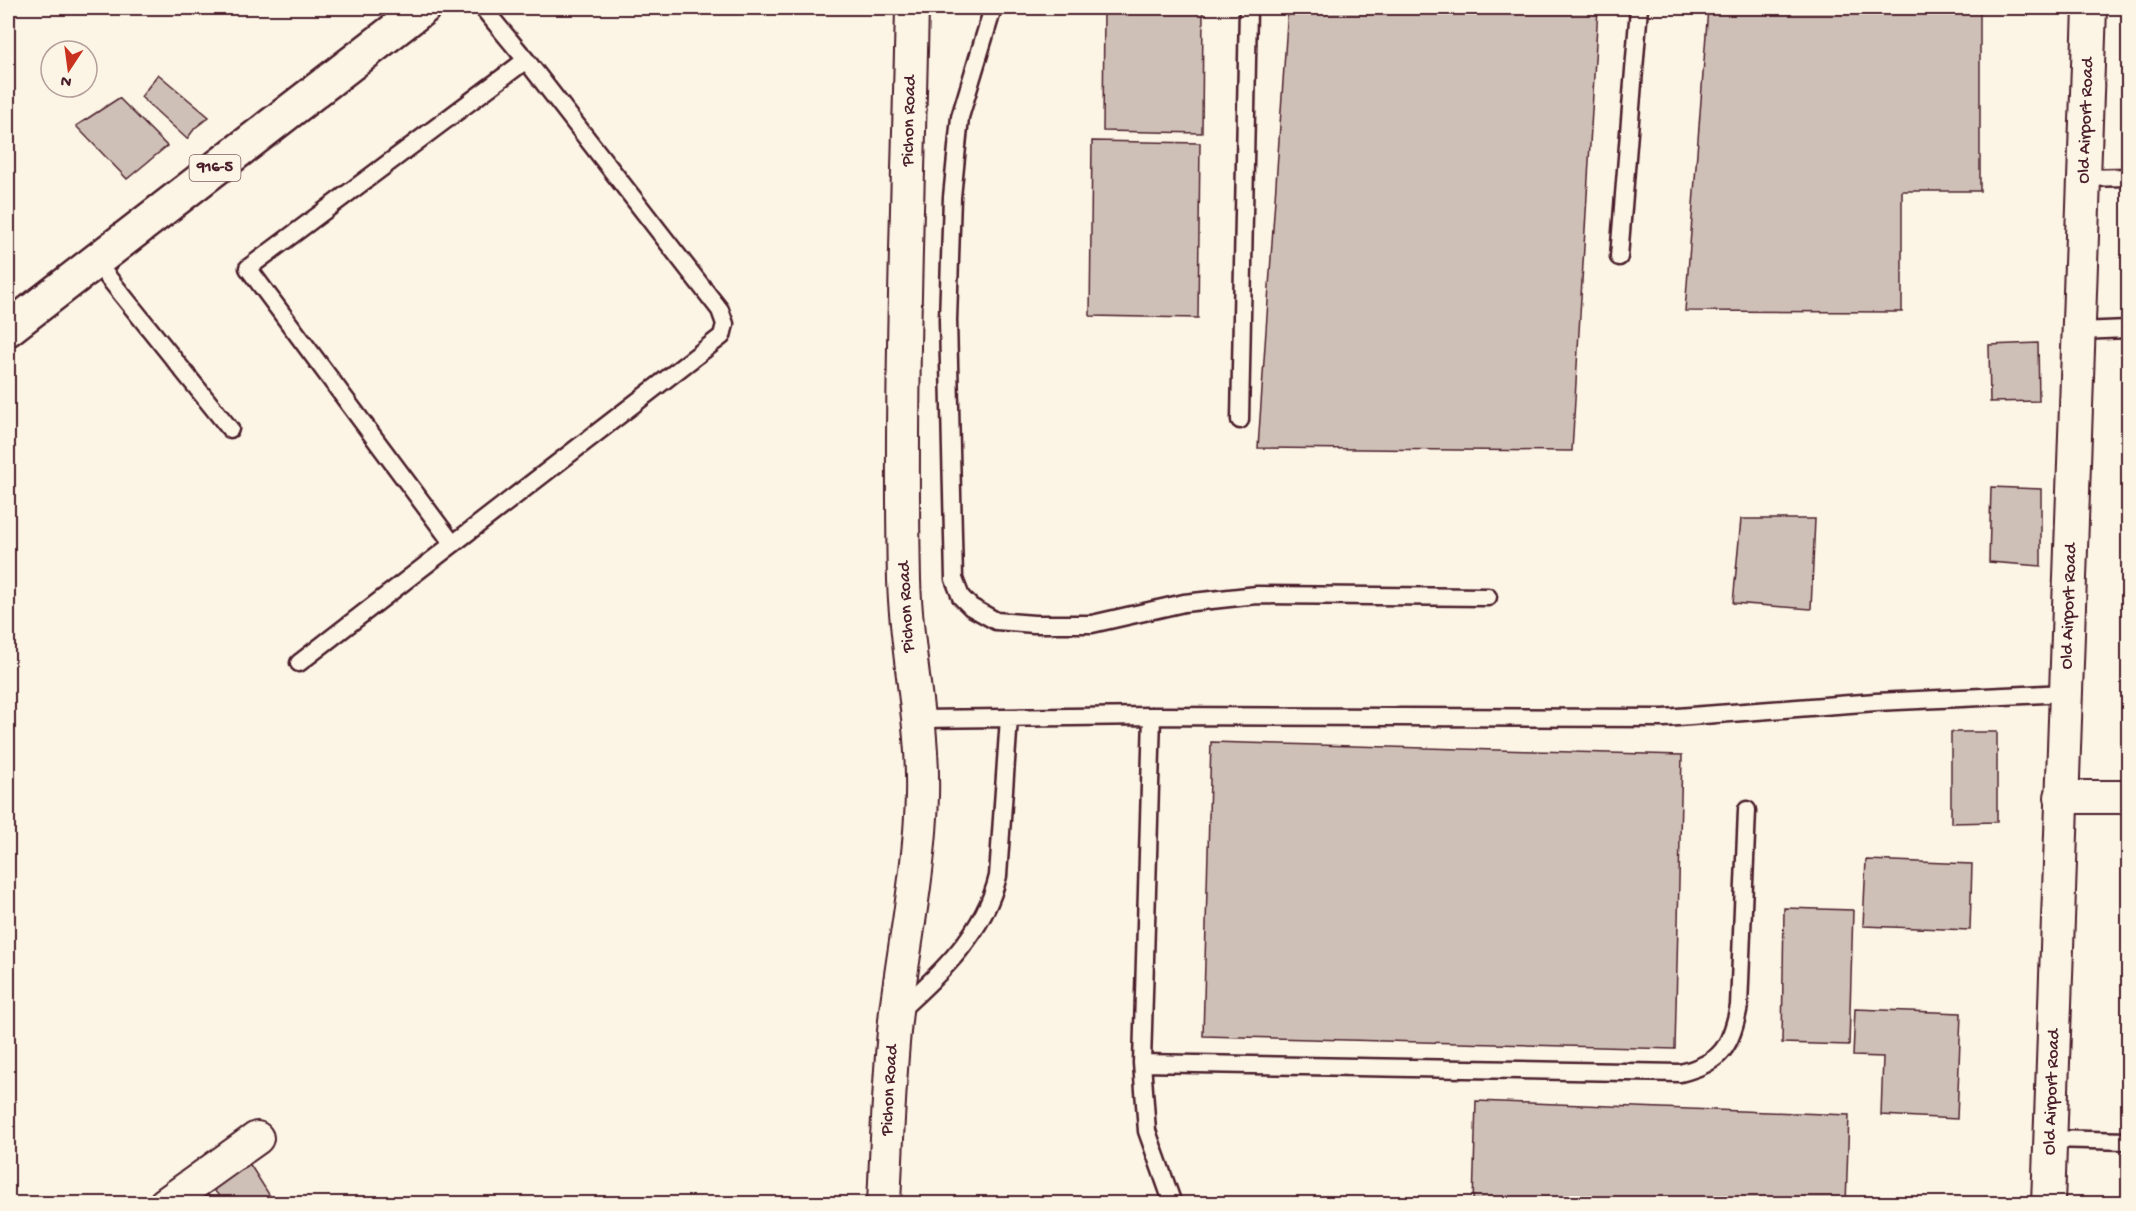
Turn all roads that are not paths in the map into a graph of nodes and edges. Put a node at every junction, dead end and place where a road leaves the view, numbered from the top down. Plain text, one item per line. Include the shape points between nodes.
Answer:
1 (423, 8) edge
2 (483, 8) edge
3 (912, 8) edge
4 (993, 8) edge
5 (1248, 8) edge
6 (1639, 8) edge
7 (2090, 8) edge
8 (526, 60) junction
9 (2128, 177) edge
10 (2084, 178) junction
11 (1619, 257) dead end
12 (95, 261) junction
13 (12, 318) edge
14 (2128, 328) edge
15 (2079, 331) junction
16 (1240, 420) dead end
17 (230, 429) dead end
18 (453, 544) junction
19 (1488, 597) dead end
20 (299, 663) dead end
21 (2065, 693) junction
22 (1152, 716) junction
23 (1009, 718) junction
24 (919, 719) junction
25 (2061, 797) junction
26 (2128, 797) edge
27 (1747, 810) dead end
28 (896, 1013) junction
29 (1142, 1063) junction
30 (257, 1138) dead end
31 (2050, 1139) junction
32 (2128, 1141) edge
33 (165, 1203) edge
34 (884, 1203) edge
35 (1173, 1203) edge
36 (2048, 1203) edge

1 - 12 main road, 916-5
2 - 8 lane
3 - 24 street, Pichon Road via 904,579 907,639
4 - 19 lane via 960,117 952,197 948,320 954,579 962,597 996,621 1092,624 1185,603 1257,595
5 - 16 lane
6 - 11 lane
7 - 10 street, Old Airport Road
8 - 18 lane via 720,310 724,324 722,336
8 - 18 lane via 248,268
9 - 10 lane
10 - 15 street, Old Airport Road
12 - 13 main road, 916-5
12 - 17 lane
14 - 15 lane
15 - 21 street, Old Airport Road
18 - 20 lane
21 - 22 lane via 1664,717
21 - 25 street, Old Airport Road
22 - 23 lane
22 - 29 lane
23 - 24 lane
23 - 28 lane via 998,876 993,896 964,943 932,981
24 - 28 street, Pichon Road via 922,800
25 - 26 street
25 - 31 street, Old Airport Road
27 - 29 lane via 1739,1006 1733,1036 1719,1056 1701,1068 1680,1073
28 - 34 street, Pichon Road
29 - 35 lane via 1147,1131
30 - 33 street
31 - 32 lane
31 - 36 street, Old Airport Road

